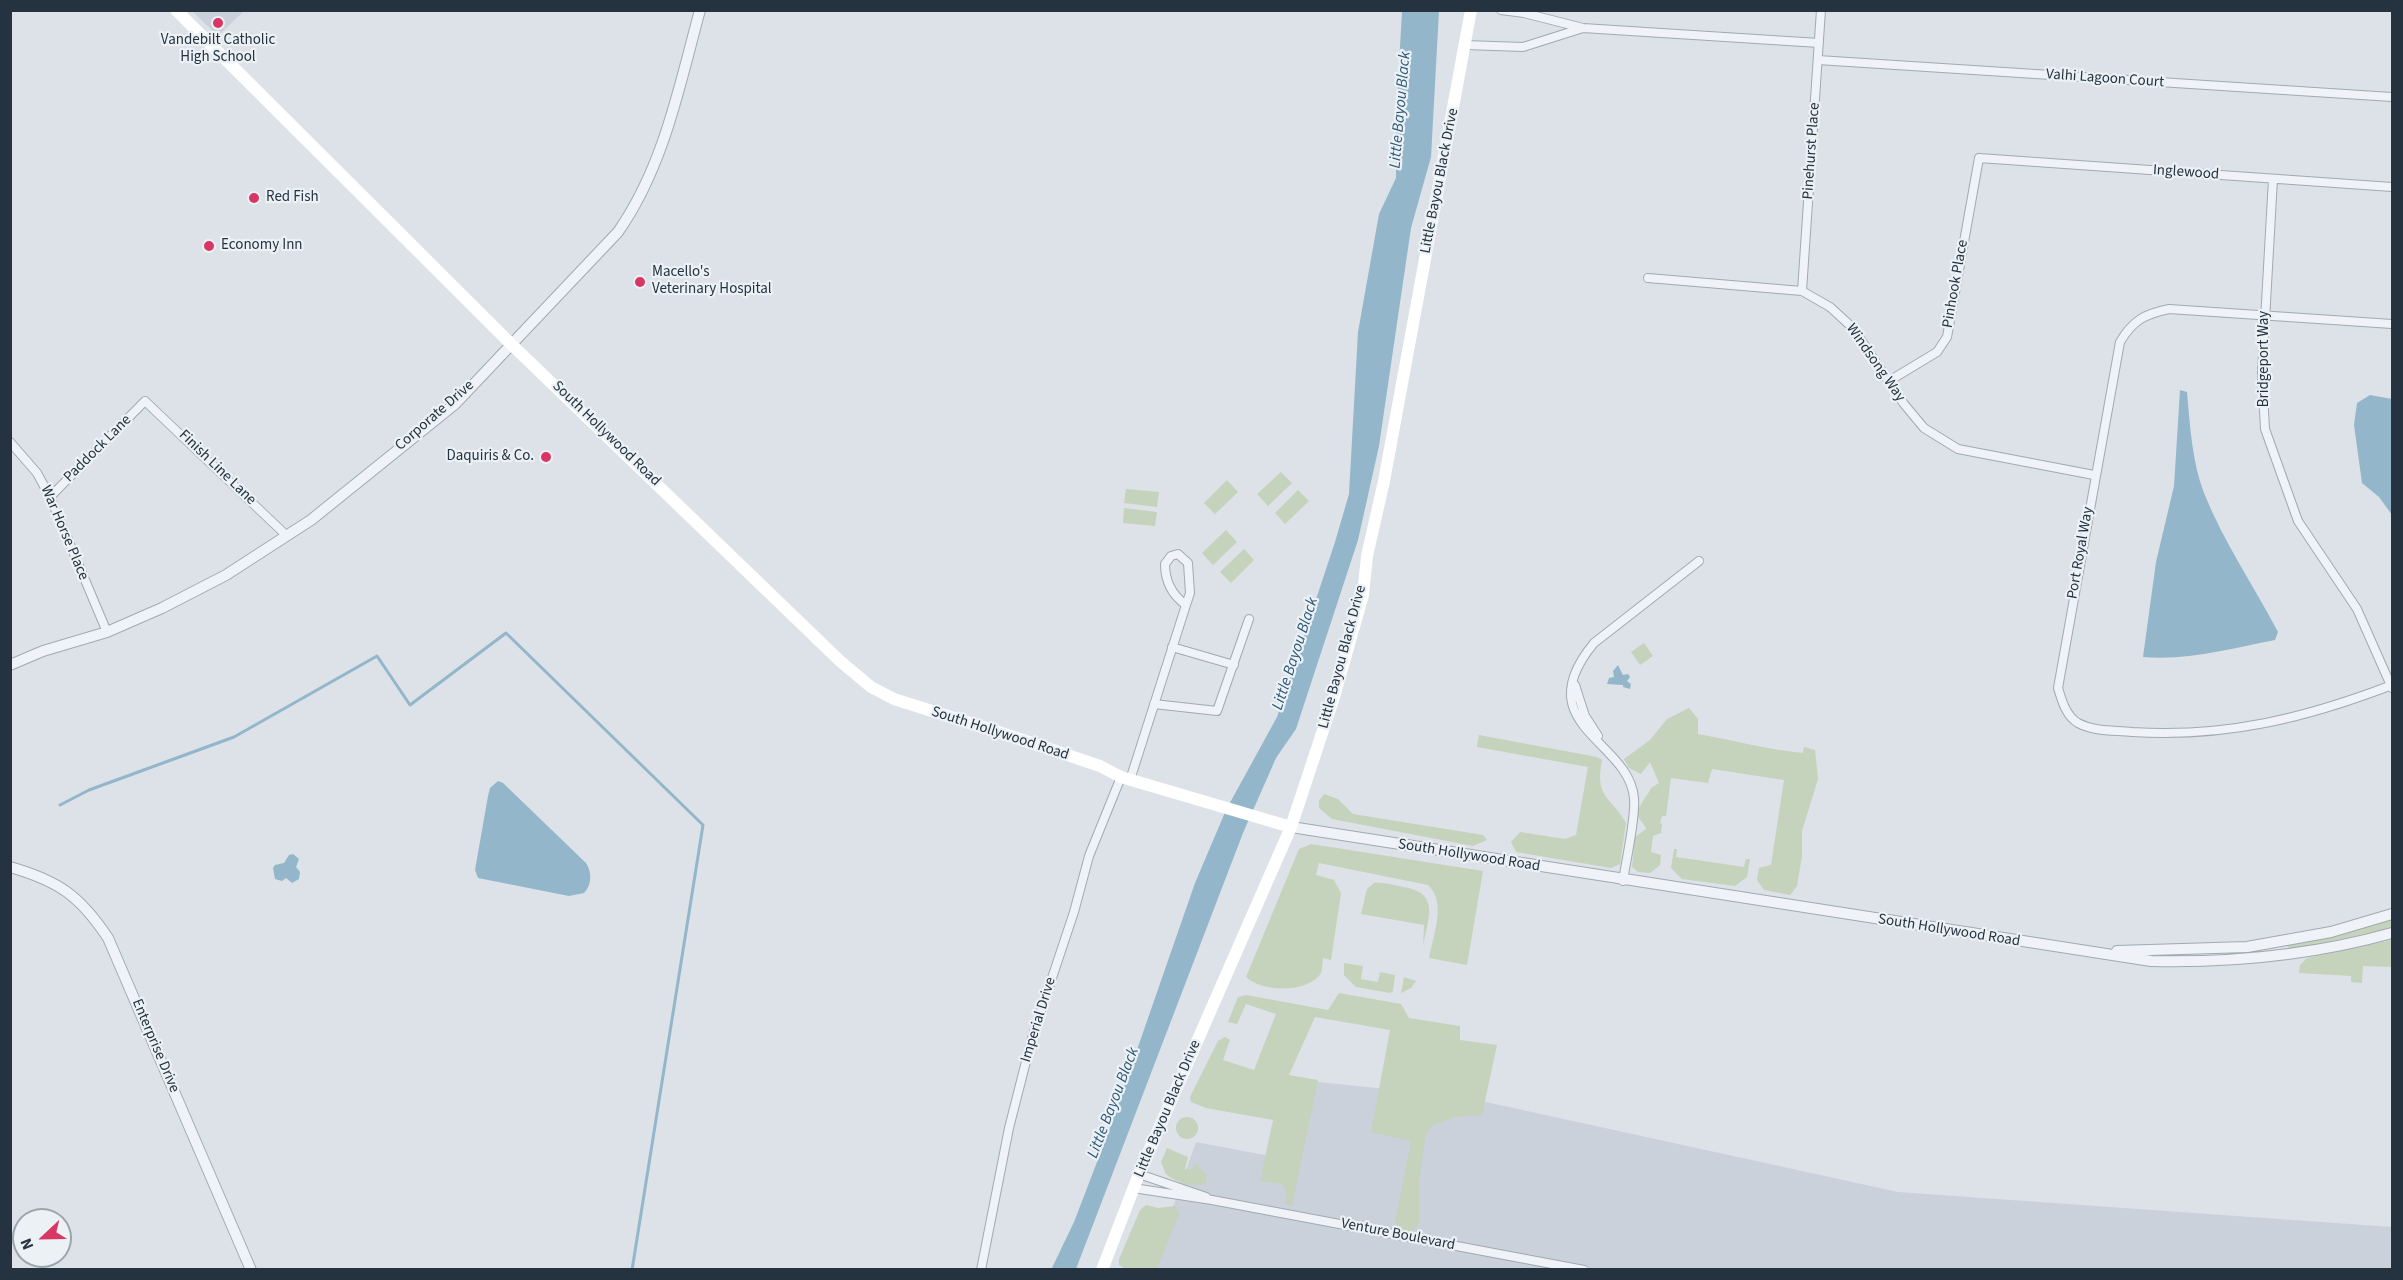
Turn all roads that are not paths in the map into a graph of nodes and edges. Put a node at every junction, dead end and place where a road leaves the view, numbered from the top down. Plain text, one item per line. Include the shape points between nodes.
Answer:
1 (176, 10) edge
2 (700, 10) edge
3 (1471, 10) edge
4 (1501, 10) edge
5 (1821, 10) edge
6 (1583, 28) junction
7 (1819, 43) junction
8 (1465, 45) junction
9 (1818, 60) junction
10 (2392, 97) edge
11 (1979, 158) joint
12 (2273, 179) junction
13 (2392, 187) edge
14 (1648, 278) dead end
15 (1802, 291) junction
16 (2265, 316) junction
17 (2392, 324) edge
18 (511, 344) junction
19 (1889, 381) junction
20 (145, 401) joint
21 (10, 442) edge
22 (2094, 476) junction
23 (50, 497) junction
24 (287, 536) junction
25 (1699, 561) dead end
26 (1186, 605) junction
27 (1249, 619) dead end
28 (106, 632) junction
29 (1173, 647) junction
30 (10, 665) edge
31 (1234, 665) junction
32 (2392, 686) edge
33 (1154, 704) junction
34 (1126, 778) junction
35 (1291, 827) junction
36 (10, 867) edge
37 (1623, 881) junction
38 (2392, 914) edge
39 (2392, 933) edge
40 (2084, 951) junction
41 (1139, 1174) junction
42 (1133, 1188) junction
43 (1212, 1200) junction
44 (251, 1269) edge
45 (981, 1269) edge
46 (1101, 1269) edge
47 (1584, 1269) edge

1 - 18 main road, South Hollywood Road
2 - 18 street, Corporate Drive via 659,155 637,204 618,232
3 - 8 main road, Little Bayou Black Drive
4 - 6 street
5 - 7 street, Pinehurst Place
6 - 7 street
6 - 8 street via 1523,47
7 - 9 street, Pinehurst Place
8 - 35 main road, Little Bayou Black Drive via 1367,556 1363,595
9 - 10 street, Valhi Lagoon Court
9 - 15 street, Pinehurst Place
11 - 12 street, Inglewood
11 - 19 street, Pinhook Place via 1947,337 1937,352
12 - 13 street, Inglewood
12 - 16 street, Bridgeport Way
14 - 15 street, Windsong Way
15 - 19 street, Windsong Way via 1830,307 1853,328
16 - 17 street, Port Royal Way
16 - 22 street, Port Royal Way via 2169,309 2145,314 2130,326 2120,342
16 - 32 street, Bridgeport Way via 2265,429 2283,483 2298,521 2357,609
18 - 24 street, Corporate Drive via 455,404
18 - 34 main road, South Hollywood Road via 871,687 894,699
19 - 22 street, Windsong Way via 1924,428 1958,449
20 - 23 street, Paddock Lane
20 - 24 street, Finish Line Lane
21 - 23 street, War Horse Place via 37,473
22 - 32 street, Port Royal Way via 2058,688 2063,706 2076,722 2095,729 2171,734 2248,728
23 - 28 street, War Horse Place
24 - 28 street, Corporate Drive via 209,585
25 - 37 street via 1594,643 1574,679 1585,716 1628,781 1634,798
26 - 26 street, Imperial Drive via 1165,577 1165,564 1178,554 1188,563 1190,593
26 - 29 street, Imperial Drive
27 - 31 street
28 - 30 street, Corporate Drive
29 - 31 street
29 - 33 street, Imperial Drive
31 - 33 street via 1217,711
33 - 34 street, Imperial Drive
34 - 35 main road, South Hollywood Road
34 - 45 street, Imperial Drive via 1089,856 1032,1038 1009,1128
35 - 37 street, South Hollywood Road
35 - 41 main road, Little Bayou Black Drive
36 - 44 street, Enterprise Drive via 65,888 90,910 108,938
37 - 40 street, South Hollywood Road
38 - 40 street, South Hollywood Road via 2331,932 2247,947
39 - 40 street, South Hollywood Road via 2347,945 2211,962 2151,961
41 - 42 main road, Little Bayou Black Drive
41 - 43 street, Venture Boulevard
42 - 43 street, Venture Boulevard
42 - 46 main road, Little Bayou Black Drive
43 - 47 street, Venture Boulevard

